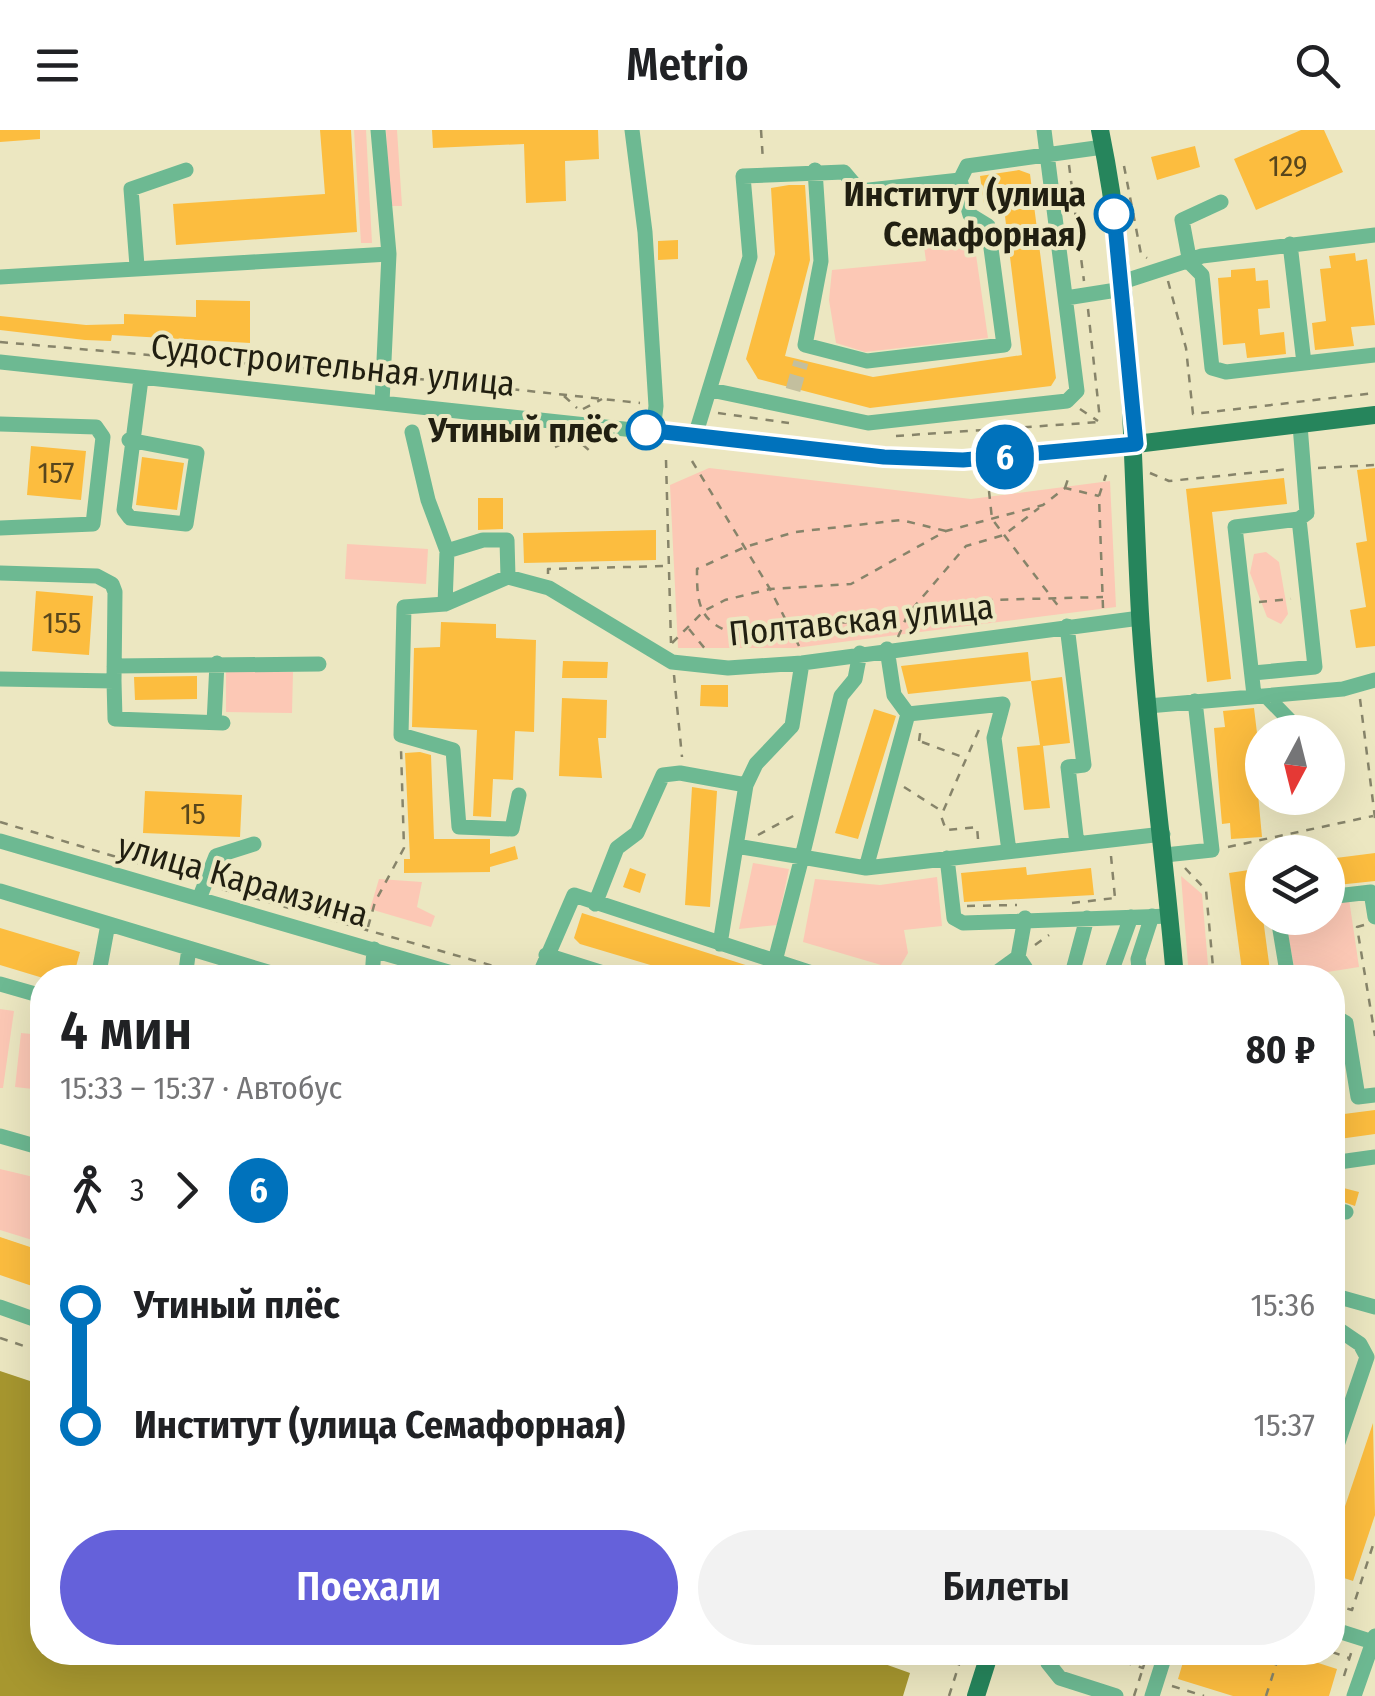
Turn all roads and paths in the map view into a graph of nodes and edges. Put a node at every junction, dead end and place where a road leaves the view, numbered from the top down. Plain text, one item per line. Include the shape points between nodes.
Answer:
1 (378, 130) edge
2 (632, 130) edge
3 (761, 130) edge
4 (1044, 130) edge
5 (1102, 138) edge
6 (1050, 155) junction
7 (186, 170) dead end
8 (815, 170) junction
9 (764, 172) junction
10 (960, 180) junction
11 (1221, 202) dead end
12 (1375, 234) edge
13 (1290, 244) junction
14 (389, 254) junction
15 (1190, 264) junction
16 (137, 266) junction
17 (0, 277) edge
18 (1122, 286) junction
19 (1066, 298) junction
20 (0, 342) edge
21 (805, 345) junction
22 (1375, 355) edge
23 (0, 362) edge
24 (800, 362) tunnel mouth
25 (1304, 363) junction
26 (385, 376) junction
27 (141, 379) junction
28 (711, 390) junction
29 (561, 393) junction
30 (604, 398) junction
31 (1066, 401) junction
32 (382, 403) junction
33 (656, 406) junction
34 (705, 411) junction
35 (1375, 415) edge
36 (0, 424) edge
37 (1300, 424) junction
38 (803, 425) dead end
39 (653, 431) junction
40 (412, 432) dead end
41 (695, 436) junction
42 (882, 437) dead end
43 (129, 440) junction
44 (1136, 444) junction
45 (555, 447) dead end
46 (590, 451) dead end
47 (666, 460) dead end
48 (692, 462) dead end
49 (1375, 465) edge
50 (1304, 468) junction
51 (1149, 473) dead end
52 (1106, 476) dead end
53 (1068, 479) dead end
54 (1066, 488) junction
55 (989, 491) dead end
56 (1099, 496) junction
57 (1043, 505) junction
58 (992, 519) junction
59 (1299, 519) junction
60 (0, 528) edge
61 (946, 531) junction
62 (1004, 535) junction
63 (744, 547) junction
64 (447, 551) junction
65 (668, 566) junction
66 (0, 573) edge
67 (508, 577) junction
68 (548, 588) junction
69 (770, 590) junction
70 (1052, 596) junction
71 (1103, 596) junction
72 (1308, 598) junction
73 (445, 604) junction
74 (1244, 604) junction
75 (702, 614) junction
76 (908, 614) junction
77 (1140, 618) junction
78 (1104, 622) junction
79 (1068, 626) junction
80 (688, 628) junction
81 (790, 628) junction
82 (887, 649) junction
83 (668, 653) junction
84 (860, 653) junction
85 (802, 663) junction
86 (217, 664) junction
87 (319, 664) dead end
88 (716, 667) junction
89 (1253, 673) junction
90 (114, 674) junction
91 (0, 679) edge
92 (1367, 681) edge
93 (1260, 696) junction
94 (1196, 701) junction
95 (989, 705) junction
96 (1148, 706) junction
97 (908, 714) junction
98 (1282, 715) edge
99 (400, 734) junction
100 (915, 739) dead end
101 (966, 758) junction
102 (680, 773) junction
103 (890, 780) junction
104 (746, 785) junction
105 (519, 795) dead end
106 (814, 806) junction
107 (942, 811) junction
108 (1374, 817) edge
109 (0, 822) edge
110 (955, 829) junction
111 (1163, 834) junction
112 (978, 839) dead end
113 (1109, 840) junction
114 (0, 841) edge
115 (956, 842) dead end
116 (254, 844) dead end
117 (1077, 844) junction
118 (736, 846) junction
119 (1032, 848) junction
120 (1212, 850) junction
121 (1009, 852) junction
122 (802, 858) junction
123 (946, 858) junction
124 (1172, 858) junction
125 (866, 868) junction
126 (1034, 868) dead end
127 (0, 890) edge
128 (201, 891) junction
129 (1345, 896) edge
130 (1115, 898) junction
131 (595, 904) junction
132 (952, 907) junction
133 (1068, 911) junction
134 (1022, 913) junction
135 (1161, 916) junction
136 (1113, 917) junction
137 (1131, 917) junction
138 (1087, 918) junction
139 (1375, 919) edge
140 (108, 924) junction
141 (368, 929) junction
142 (1281, 935) edge
143 (720, 944) junction
144 (190, 948) junction
145 (374, 950) junction
146 (546, 955) junction
147 (1018, 957) junction
148 (775, 961) junction
149 (100, 965) edge
150 (188, 965) edge
151 (246, 965) edge
152 (373, 965) edge
153 (425, 965) edge
154 (491, 965) edge
155 (542, 965) edge
156 (578, 965) edge
157 (774, 965) edge
158 (787, 965) edge
159 (1007, 965) edge
160 (1023, 965) edge
161 (1074, 965) edge
162 (1114, 965) edge
163 (1139, 965) edge
164 (1173, 965) edge
165 (1213, 965) edge
166 (1286, 965) edge
167 (0, 984) edge
168 (30, 993) edge
169 (1345, 1022) edge
170 (1375, 1036) edge
171 (1375, 1094) edge
172 (0, 1136) edge
173 (30, 1145) edge
174 (1375, 1158) edge
175 (1345, 1161) edge
176 (1345, 1301) edge
177 (0, 1307) edge
178 (1375, 1307) edge
179 (30, 1318) edge
180 (1345, 1334) edge
181 (0, 1338) edge
182 (30, 1348) edge
183 (1345, 1422) edge
184 (1375, 1539) edge
185 (1345, 1608) edge
186 (1345, 1632) edge
187 (1374, 1639) edge
188 (1345, 1656) edge
189 (1350, 1658) dead end
190 (959, 1665) edge
191 (986, 1665) edge
192 (1050, 1665) edge
193 (1162, 1665) edge
194 (1276, 1665) edge
195 (1154, 1689) edge
196 (949, 1696) edge
197 (976, 1696) edge
198 (1116, 1696) edge
199 (1204, 1696) edge
200 (1266, 1696) edge
201 (1354, 1696) edge

1 - 14 street
2 - 33 street
3 - 9 path
4 - 6 street
5 - 6 street
5 - 18 main road
6 - 10 street via 966,166
6 - 19 street
7 - 16 street via 131,189
8 - 9 street
8 - 10 street via 844,172 860,191
8 - 21 street via 821,261
9 - 28 street via 743,176 750,257
10 - 21 street via 970,215 988,226 1004,345 866,362
11 - 15 street via 1182,220
12 - 13 street
13 - 15 street via 1202,256
13 - 25 street
14 - 16 street
14 - 26 street
15 - 18 street
15 - 25 street via 1202,275 1212,368
16 - 17 street
18 - 19 street
18 - 44 main road
19 - 31 street via 1078,391
20 - 26 path
21 - 24 street
22 - 25 street
23 - 27 street, Судостроительная улица
26 - 29 path
26 - 32 street
27 - 32 street, Судостроительная улица
27 - 43 street
28 - 31 street via 790,398 868,423
28 - 34 street
29 - 30 path
29 - 30 path via 580,410
30 - 33 path
31 - 42 path via 1100,422
32 - 39 street, Судостроительная улица
33 - 39 street
34 - 38 path
34 - 41 street
35 - 37 main road, Судостроительная улица
36 - 60 street via 96,428 103,436 93,524
37 - 44 main road, Судостроительная улица
37 - 50 street
39 - 41 street, Судостроительная улица
40 - 64 street
41 - 44 street, Судостроительная улица via 963,460
43 - 43 street via 125,514 186,524 197,452
44 - 77 main road
45 - 46 path via 575,438
47 - 65 path
48 - 63 path
49 - 50 path
50 - 51 path via 1169,480
50 - 59 street via 1307,513
52 - 56 path
53 - 54 path
54 - 56 path
54 - 57 path
55 - 58 path
56 - 71 path
57 - 58 path
57 - 62 path
58 - 61 path
58 - 62 path
59 - 72 street
59 - 74 street via 1235,528
61 - 63 path via 901,520 795,532
61 - 69 path via 850,584
62 - 70 path
62 - 76 path via 966,546
63 - 69 path
63 - 75 path via 697,570
64 - 67 street via 507,540
64 - 73 street
65 - 68 path via 548,569
65 - 83 path
66 - 90 street via 97,576 112,584
67 - 68 street, Полтавская улица
67 - 73 street
68 - 83 street, Полтавская улица
69 - 75 path via 726,600
69 - 81 path
70 - 71 path
70 - 76 path
70 - 79 path
71 - 78 path
72 - 74 path
72 - 89 street via 1315,666
73 - 99 street via 404,607
74 - 89 street
75 - 80 path
75 - 81 path via 725,630
76 - 81 path
76 - 82 path
77 - 78 street, Полтавская улица
77 - 96 main road
78 - 79 street, Полтавская улица
79 - 82 street, Полтавская улица
79 - 117 street via 1084,765 1068,767
80 - 83 path
80 - 88 path
81 - 85 path
82 - 84 street, Полтавская улица
82 - 97 street via 894,695
83 - 88 street, Полтавская улица
83 - 102 path
84 - 85 street, Полтавская улица
84 - 106 street via 854,679 840,696
85 - 88 street, Полтавская улица
85 - 104 street via 792,726 756,764
86 - 87 street
86 - 90 street
86 - 90 street via 218,723 115,719
89 - 93 street
90 - 91 street
92 - 93 street
92 - 108 path
93 - 94 street
93 - 98 street
94 - 96 street
94 - 120 street
95 - 97 street
95 - 101 path
95 - 121 street via 1002,704 994,738
96 - 111 main road
97 - 103 street
99 - 105 street via 453,750 460,827 512,829
99 - 141 path via 404,848
100 - 101 path
101 - 107 path
102 - 104 street
102 - 131 street via 663,775 637,833 617,848
103 - 107 path
103 - 125 street
104 - 118 street
106 - 118 path
106 - 122 street
107 - 110 path via 946,830
108 - 120 path
109 - 128 path
110 - 112 path via 976,827
110 - 115 path
111 - 113 street
111 - 124 main road
113 - 117 street
113 - 130 path
114 - 128 street, улица Карамзина
116 - 128 street via 216,856
117 - 119 street
118 - 122 street
118 - 143 street
119 - 121 street
119 - 126 street
120 - 124 street
121 - 123 street
122 - 125 street
122 - 148 street
123 - 125 street
123 - 132 street
124 - 135 main road
124 - 165 path via 1206,890
127 - 140 street
128 - 141 path
128 - 145 street, улица Карамзина
129 - 139 street via 1371,892
130 - 133 path
130 - 136 path
131 - 143 street
131 - 146 street via 574,895
132 - 134 path via 1016,902
132 - 134 street via 962,923
133 - 134 street
133 - 138 street
133 - 147 path
134 - 147 street
135 - 137 street
135 - 163 street
135 - 164 main road
136 - 137 street
136 - 138 street
137 - 162 street
138 - 161 street
139 - 170 path via 1357,928
140 - 144 street
140 - 149 street
141 - 154 path
142 - 166 street
143 - 148 street
144 - 150 street
144 - 151 street
145 - 152 street
145 - 153 street, улица Карамзина
146 - 155 street
146 - 156 street
147 - 159 street
147 - 160 street
148 - 157 street
148 - 158 street
167 - 168 street
169 - 171 street via 1358,1097
172 - 173 street
174 - 175 street
176 - 178 street
177 - 179 street
180 - 183 street via 1367,1357
181 - 182 path
184 - 185 path via 1352,1610
186 - 187 street
187 - 201 street
188 - 189 path
190 - 196 path
191 - 197 main road
192 - 198 street via 1060,1678
193 - 195 street
194 - 200 path
195 - 199 path

